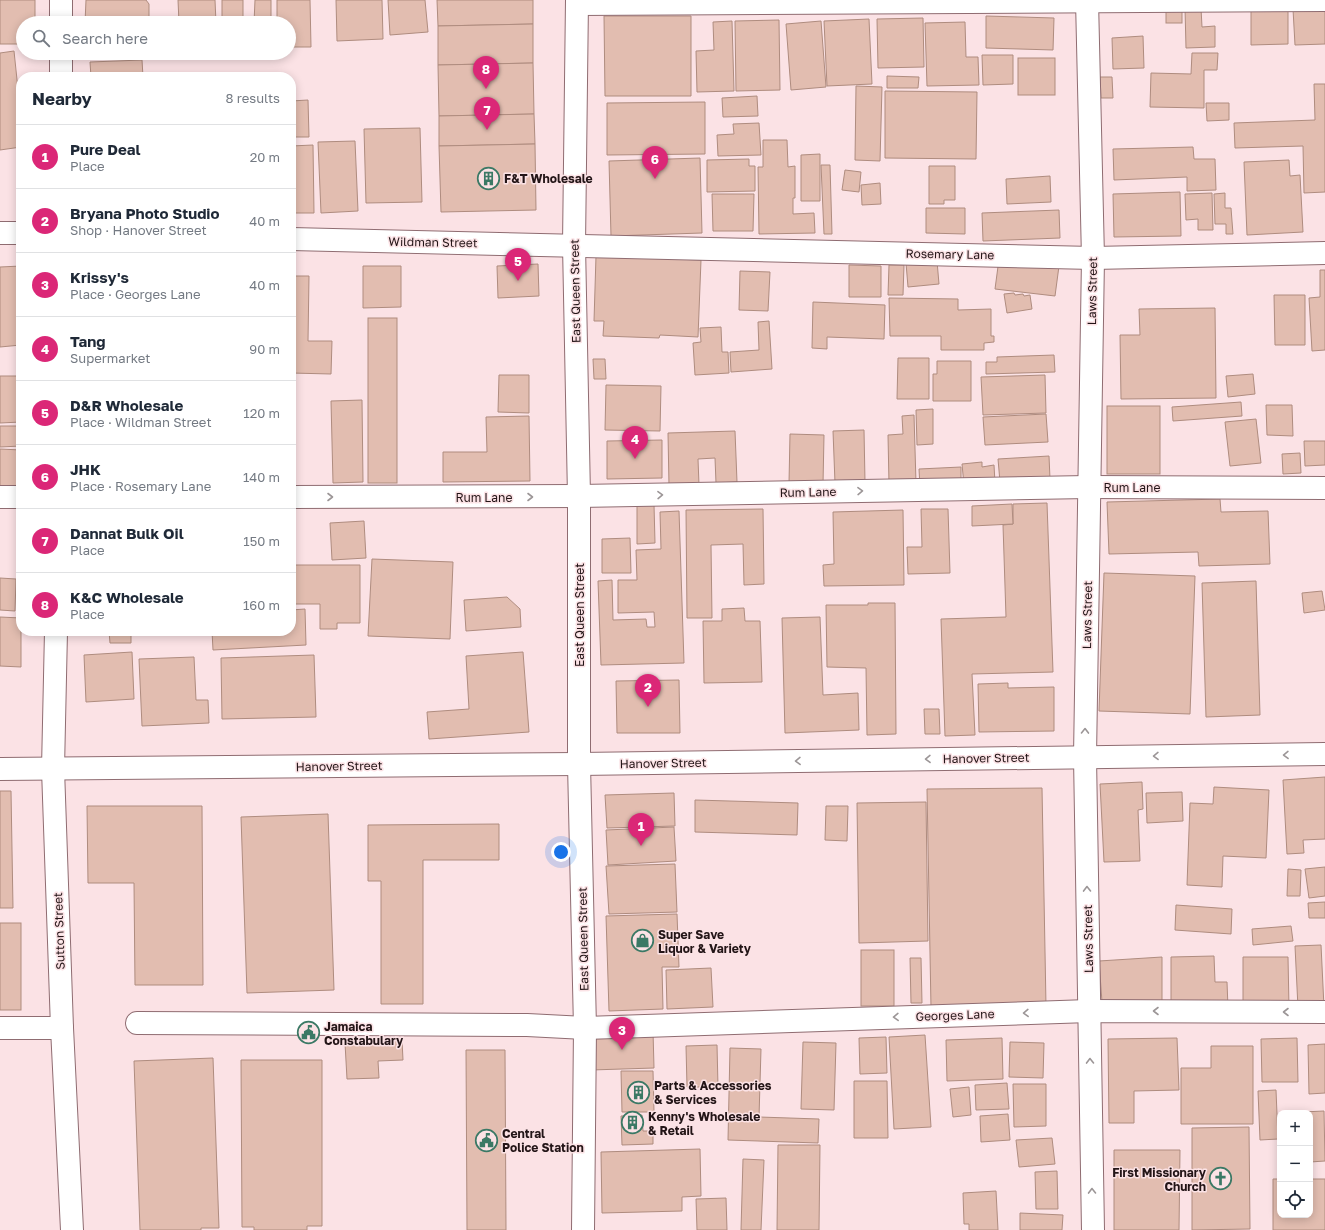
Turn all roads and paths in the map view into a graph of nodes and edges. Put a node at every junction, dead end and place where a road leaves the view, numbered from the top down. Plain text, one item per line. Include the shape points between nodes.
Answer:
1 (61, 0) edge
2 (1325, 0) edge
3 (1087, 1) edge
4 (577, 2) edge
5 (61, 16) edge
6 (61, 60) edge
7 (61, 72) edge
8 (0, 233) edge
9 (16, 233) edge
10 (296, 239) edge
11 (574, 245) junction
12 (1325, 253) edge
13 (1093, 258) junction
14 (1088, 487) junction
15 (1325, 488) edge
16 (579, 496) junction
17 (0, 497) edge
18 (16, 497) edge
19 (296, 497) edge
20 (56, 636) edge
21 (1325, 754) edge
22 (1085, 757) junction
23 (579, 764) junction
24 (0, 769) edge
25 (53, 769) junction
26 (1089, 1011) junction
27 (1325, 1012) edge
28 (137, 1023) dead end
29 (0, 1028) edge
30 (62, 1028) junction
31 (585, 1028) junction
32 (72, 1230) edge
33 (583, 1230) edge
34 (1093, 1230) edge

1 - 5 street
2 - 3 street
3 - 4 street
3 - 13 street, Laws Street
4 - 11 street, East Queen Street
6 - 7 street
8 - 9 street
10 - 11 street, Wildman Street
11 - 13 street, Rosemary Lane
11 - 16 street, East Queen Street
12 - 13 street, Rosemary Lane
13 - 14 street, Laws Street
14 - 15 street, Rum Lane
16 -> 14 street, Rum Lane
22 -> 14 street, Laws Street
19 -> 16 street, Rum Lane
16 - 23 street, East Queen Street
17 - 18 street
20 - 25 street, Sutton Street
21 -> 22 street, Hanover Street
22 -> 23 street, Hanover Street
26 -> 22 street, Laws Street
23 - 25 street, Hanover Street
23 - 31 street, East Queen Street
24 - 25 street, Hanover Street
25 - 30 street, Sutton Street
27 -> 26 street, Georges Lane
26 -> 31 street, Georges Lane
34 -> 26 street, Laws Street
28 - 31 street, Georges Lane via 519,1025
29 - 30 street
30 - 32 street, Sutton Street
31 - 33 street, East Queen Street

